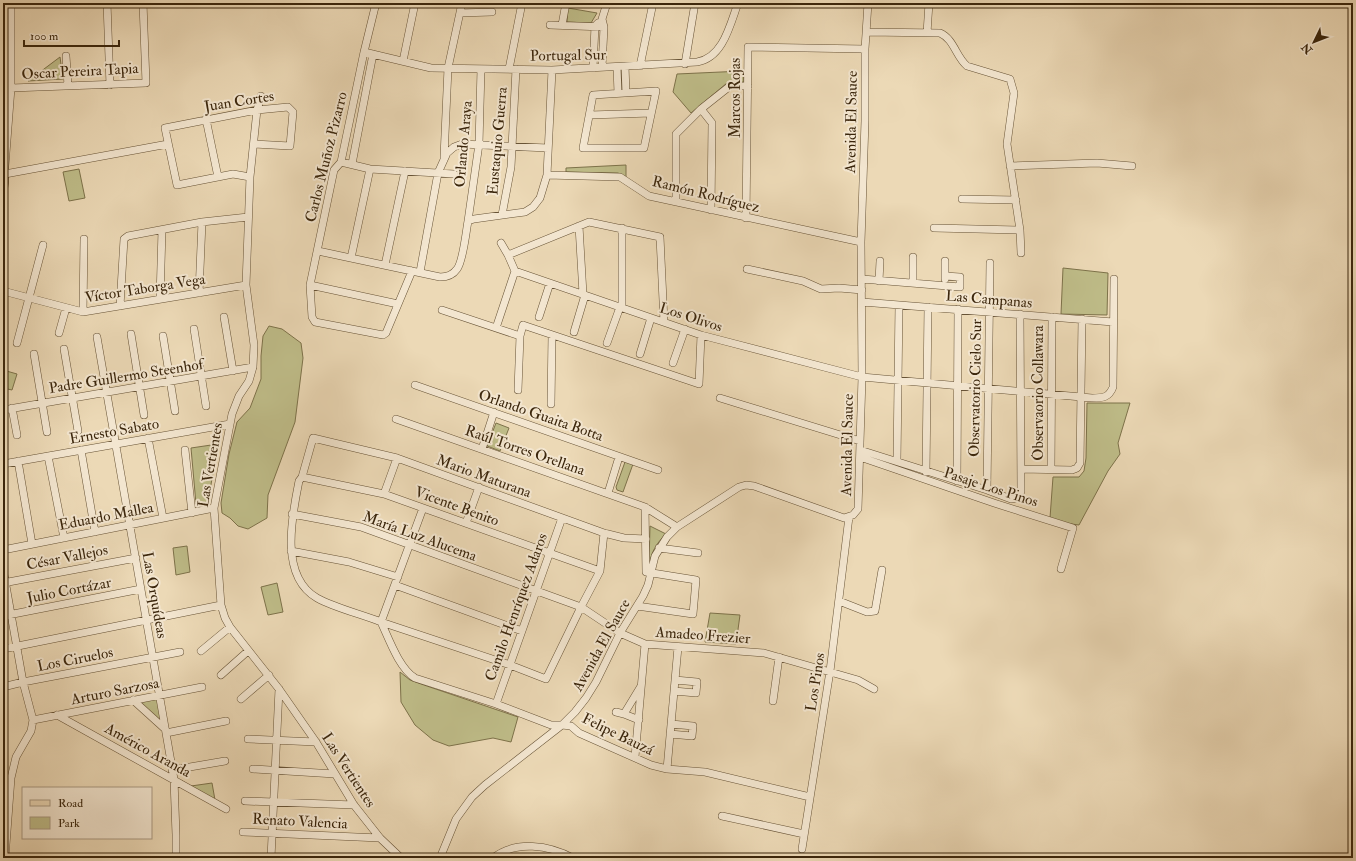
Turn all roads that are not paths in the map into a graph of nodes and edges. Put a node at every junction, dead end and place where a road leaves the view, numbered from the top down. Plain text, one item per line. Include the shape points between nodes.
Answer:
1 (11, 3) edge
2 (107, 3) edge
3 (143, 3) edge
4 (376, 3) edge
5 (415, 3) edge
6 (462, 3) edge
7 (522, 3) edge
8 (566, 3) edge
9 (607, 3) edge
10 (653, 3) edge
11 (695, 3) edge
12 (738, 3) edge
13 (868, 3) edge
14 (929, 3) edge
15 (492, 12) dead end
16 (460, 13) junction
17 (602, 19) junction
18 (550, 25) dead end
19 (562, 25) junction
20 (595, 26) junction
21 (604, 27) junction
22 (867, 32) junction
23 (927, 33) junction
24 (865, 49) junction
25 (364, 52) junction
26 (373, 54) junction
27 (66, 56) dead end
28 (403, 61) junction
29 (685, 64) junction
30 (640, 66) junction
31 (602, 67) junction
32 (621, 67) junction
33 (448, 68) junction
34 (481, 68) junction
35 (593, 68) junction
36 (513, 69) junction
37 (552, 70) junction
38 (110, 85) junction
39 (68, 86) junction
40 (748, 86) junction
41 (11, 88) junction
42 (622, 93) junction
43 (261, 96) dead end
44 (701, 109) junction
45 (256, 110) junction
46 (651, 114) junction
47 (590, 115) junction
48 (206, 119) junction
49 (168, 144) junction
50 (254, 144) junction
51 (479, 144) junction
52 (512, 146) junction
53 (548, 148) junction
54 (444, 157) junction
55 (341, 162) junction
56 (352, 164) junction
57 (1010, 166) junction
58 (1132, 166) dead end
59 (370, 169) junction
60 (405, 171) junction
61 (438, 173) junction
62 (454, 174) dead end
63 (547, 176) junction
64 (218, 177) junction
65 (250, 177) junction
66 (4, 180) edge
67 (962, 199) dead end
68 (1016, 200) junction
69 (676, 202) junction
70 (711, 210) junction
71 (502, 215) junction
72 (248, 217) junction
73 (746, 218) junction
74 (468, 221) junction
75 (202, 222) junction
76 (579, 226) junction
77 (622, 228) junction
78 (934, 228) dead end
79 (162, 230) junction
80 (1020, 230) junction
81 (84, 239) dead end
82 (861, 242) junction
83 (501, 243) dead end
84 (43, 245) dead end
85 (318, 251) junction
86 (1021, 253) dead end
87 (508, 255) junction
88 (913, 257) dead end
89 (351, 258) junction
90 (880, 261) dead end
91 (945, 261) dead end
92 (990, 263) dead end
93 (385, 265) junction
94 (747, 268) dead end
95 (412, 271) junction
96 (515, 271) junction
97 (420, 272) junction
98 (945, 276) junction
99 (862, 279) junction
100 (1114, 279) dead end
101 (879, 281) junction
102 (550, 283) junction
103 (913, 283) junction
104 (246, 285) junction
105 (310, 285) junction
106 (945, 286) junction
107 (862, 290) junction
108 (3, 291) edge
109 (199, 292) junction
110 (584, 295) junction
111 (29, 298) junction
112 (160, 299) junction
113 (862, 302) junction
114 (398, 304) junction
115 (899, 305) junction
116 (120, 306) junction
117 (621, 307) junction
118 (928, 307) junction
119 (66, 308) junction
120 (442, 310) dead end
121 (958, 310) junction
122 (83, 312) junction
123 (989, 312) junction
124 (1020, 314) junction
125 (224, 316) dead end
126 (539, 317) dead end
127 (1052, 317) junction
128 (651, 318) junction
129 (1082, 319) junction
130 (664, 322) junction
131 (1113, 322) junction
132 (496, 328) junction
133 (194, 329) dead end
134 (685, 329) junction
135 (574, 332) dead end
136 (59, 333) dead end
137 (130, 334) dead end
138 (552, 334) junction
139 (701, 335) junction
140 (163, 336) dead end
141 (520, 336) junction
142 (98, 338) dead end
143 (17, 343) dead end
144 (607, 343) dead end
145 (64, 349) dead end
146 (34, 354) dead end
147 (640, 354) dead end
148 (673, 363) dead end
149 (253, 367) junction
150 (233, 371) junction
151 (202, 377) junction
152 (862, 377) junction
153 (898, 380) junction
154 (171, 382) junction
155 (927, 383) junction
156 (416, 385) dead end
157 (958, 386) junction
158 (140, 387) junction
159 (989, 388) junction
160 (518, 390) dead end
161 (1020, 391) junction
162 (107, 392) junction
163 (1051, 394) junction
164 (1082, 396) junction
165 (73, 398) junction
166 (720, 398) dead end
167 (42, 403) junction
168 (551, 404) dead end
169 (206, 406) dead end
170 (12, 408) junction
171 (3, 410) edge
172 (176, 411) dead end
173 (494, 412) junction
174 (144, 415) dead end
175 (396, 419) dead end
176 (230, 424) junction
177 (78, 431) dead end
178 (47, 432) dead end
179 (17, 435) dead end
180 (148, 438) junction
181 (860, 441) junction
182 (116, 444) junction
183 (482, 449) junction
184 (81, 450) junction
185 (185, 450) dead end
186 (860, 454) junction
187 (48, 456) junction
188 (619, 457) junction
189 (397, 458) junction
190 (18, 461) junction
191 (897, 461) junction
192 (3, 464) edge
193 (1021, 469) junction
194 (1051, 469) junction
195 (658, 470) dead end
196 (926, 472) junction
197 (302, 477) junction
198 (957, 481) junction
199 (479, 487) junction
200 (988, 490) junction
201 (608, 493) junction
202 (384, 494) junction
203 (645, 507) junction
204 (214, 508) junction
205 (423, 508) junction
206 (192, 512) junction
207 (292, 514) junction
208 (849, 517) junction
209 (163, 518) junction
210 (562, 518) junction
211 (466, 523) junction
212 (130, 525) junction
213 (677, 527) junction
214 (95, 532) junction
215 (604, 533) junction
216 (64, 538) junction
217 (646, 539) junction
218 (32, 544) junction
219 (409, 545) junction
220 (659, 548) junction
221 (3, 550) edge
222 (292, 551) junction
223 (549, 553) junction
224 (698, 553) dead end
225 (136, 558) junction
226 (3, 569) edge
227 (1061, 569) dead end
228 (882, 570) dead end
229 (600, 571) junction
230 (650, 573) junction
231 (398, 577) junction
232 (4, 582) edge
233 (394, 585) junction
234 (141, 589) junction
235 (536, 592) junction
236 (839, 601) junction
237 (221, 605) junction
238 (637, 606) junction
239 (581, 608) junction
240 (11, 615) junction
241 (3, 616) edge
242 (146, 620) junction
243 (381, 622) junction
244 (230, 627) junction
245 (522, 631) junction
246 (620, 633) junction
247 (645, 644) junction
248 (16, 646) junction
249 (678, 647) junction
250 (3, 649) edge
251 (201, 651) dead end
252 (248, 651) junction
253 (180, 652) dead end
254 (779, 656) junction
255 (153, 657) junction
256 (510, 665) junction
257 (830, 671) junction
258 (221, 675) dead end
259 (269, 675) junction
260 (675, 680) junction
261 (23, 682) junction
262 (642, 684) junction
263 (3, 687) edge
264 (202, 687) dead end
265 (279, 689) junction
266 (874, 690) dead end
267 (674, 691) junction
268 (159, 695) junction
269 (241, 699) dead end
270 (133, 700) junction
271 (773, 701) dead end
272 (496, 704) junction
273 (616, 712) dead end
274 (624, 714) junction
275 (57, 715) junction
276 (33, 720) junction
277 (639, 720) junction
278 (226, 721) dead end
279 (671, 724) junction
280 (562, 725) junction
281 (165, 731) junction
282 (670, 734) junction
283 (248, 739) dead end
284 (276, 740) junction
285 (316, 742) junction
286 (635, 757) junction
287 (225, 762) dead end
288 (253, 769) dead end
289 (667, 769) junction
290 (172, 770) junction
291 (275, 771) junction
292 (335, 774) junction
293 (11, 778) junction
294 (3, 779) edge
295 (174, 779) junction
296 (810, 796) junction
297 (245, 801) dead end
298 (273, 802) junction
299 (6, 805) edge
300 (354, 805) junction
301 (226, 808) dead end
302 (722, 816) dead end
303 (5, 832) edge
304 (243, 832) dead end
305 (272, 833) junction
306 (804, 834) junction
307 (380, 838) junction
308 (802, 849) dead end
309 (5, 858) edge
310 (176, 858) edge
311 (271, 858) edge
312 (401, 858) edge
313 (440, 858) edge
314 (493, 858) edge
315 (573, 858) edge

1 - 41 street
2 - 38 street
3 - 38 street, Oscar Pereira Tapia via 146,83
4 - 25 street, Carlos Muñoz Pizarro
5 - 28 street
6 - 16 street
7 - 36 street, Eustaquio Guerra
8 - 19 street
9 - 17 street
10 - 30 street
11 - 29 street
12 - 29 street, Portugal Sur via 716,53 705,61
13 - 22 street, Avenida El Sauce
14 - 23 street
15 - 16 street
16 - 33 street
17 - 20 street
17 - 21 street
18 - 19 street
19 - 20 street
20 - 21 street
20 - 35 street
21 - 31 street
22 - 23 street
22 - 24 street, Avenida El Sauce
23 - 57 street via 938,32 945,35 967,66 1010,79 1014,93 1007,144
24 - 40 street, Marcos Rojas via 748,47
24 - 82 street, Avenida El Sauce
25 - 26 street, Portugal Sur
25 - 55 street, Carlos Muñoz Pizarro
26 - 28 street, Portugal Sur
26 - 56 street, Carlos Muñoz Pizarro
27 - 39 street
28 - 33 street, Portugal Sur via 431,68
29 - 30 street, Portugal Sur
30 - 32 street, Portugal Sur
31 - 32 street, Portugal Sur
31 - 35 street, Portugal Sur
32 - 42 street
33 - 34 street, Portugal Sur
33 - 54 street
34 - 36 street, Portugal Sur
34 - 51 street, Orlando Araya
35 - 37 street, Portugal Sur
36 - 37 street, Portugal Sur
36 - 52 street, Eustaquio Guerra
37 - 53 street
38 - 39 street, Oscar Pereira Tapia
39 - 41 street, Oscar Pereira Tapia
40 - 44 street via 730,86
40 - 73 street, Marcos Rojas
41 - 66 street
42 - 46 street via 656,91
42 - 47 street via 593,95
43 - 45 street, Las Vertientes
44 - 69 street via 676,134
44 - 70 street via 712,123
45 - 48 street, Juan Cortes
45 - 50 street, Las Vertientes
45 - 50 street, Juan Cortes via 288,107 293,112 291,145
46 - 47 street
46 - 47 street via 644,148 583,148
48 - 49 street, Juan Cortes via 165,128
48 - 64 street
49 - 64 street via 177,185
49 - 66 street
50 - 65 street, Las Vertientes
51 - 52 street
51 - 54 street via 458,145
51 - 74 street, Orlando Araya
52 - 53 street
52 - 71 street, Eustaquio Guerra via 511,167
53 - 63 street
54 - 61 street
55 - 56 street
55 - 85 street, Carlos Muñoz Pizarro via 334,170
56 - 59 street
57 - 58 street via 1096,163
57 - 68 street
59 - 60 street
59 - 89 street
60 - 61 street
60 - 93 street
61 - 62 street
61 - 97 street
63 - 69 street, Ramón Rodríguez via 620,177 649,196
63 - 71 street via 540,198 533,207 520,213
64 - 65 street via 233,174
65 - 72 street, Las Vertientes
67 - 68 street
68 - 80 street
69 - 70 street, Ramón Rodríguez
70 - 73 street, Ramón Rodríguez
71 - 74 street
72 - 75 street
72 - 104 street, Las Vertientes
73 - 82 street, Ramón Rodríguez
74 - 97 street, Orlando Araya via 460,266 456,272 444,277
75 - 79 street
75 - 109 street
76 - 77 street via 589,222
76 - 87 street
76 - 110 street
77 - 117 street
77 - 130 street via 660,237
78 - 80 street
79 - 112 street
79 - 116 street via 124,239
80 - 86 street
81 - 122 street
82 - 99 street, Avenida El Sauce
83 - 87 street
84 - 111 street
85 - 89 street
85 - 105 street, Carlos Muñoz Pizarro
87 - 96 street
88 - 103 street
89 - 93 street
90 - 101 street
91 - 98 street
92 - 123 street, Observatorio Cielo Sur
93 - 95 street
94 - 107 street via 803,281 821,289
95 - 97 street
95 - 114 street, Carlos Muñoz Pizarro
96 - 102 street, Los Olivos
96 - 132 street
98 - 106 street
98 - 106 street via 960,278 960,287
99 - 101 street
99 - 107 street, Avenida El Sauce
100 - 131 street
101 - 103 street
102 - 110 street, Los Olivos
102 - 126 street
103 - 106 street
104 - 109 street, Víctor Taborga Vega
104 - 149 street, Las Vertientes via 254,345
105 - 114 street
105 - 114 street, Carlos Muñoz Pizarro via 312,317 315,322 383,335
107 - 113 street, Avenida El Sauce
108 - 111 street, Víctor Taborga Vega
109 - 112 street, Víctor Taborga Vega
110 - 117 street, Los Olivos
110 - 135 street
111 - 119 street, Víctor Taborga Vega
111 - 143 street
112 - 116 street, Víctor Taborga Vega
113 - 115 street, Las Campanas
113 - 152 street, Avenida El Sauce
115 - 118 street, Las Campanas
115 - 153 street
116 - 122 street, Víctor Taborga Vega
117 - 128 street, Los Olivos
117 - 144 street
118 - 121 street, Las Campanas
118 - 155 street
119 - 122 street, Víctor Taborga Vega
119 - 136 street
120 - 132 street
121 - 123 street, Las Campanas
121 - 157 street
123 - 124 street, Las Campanas
123 - 159 street, Observatorio Cielo Sur
124 - 127 street, Las Campanas
124 - 161 street
125 - 150 street
127 - 129 street, Las Campanas
127 - 163 street, Observaorio Collawara
128 - 130 street, Los Olivos
128 - 147 street
129 - 131 street, Las Campanas
129 - 164 street
130 - 134 street, Los Olivos
131 - 164 street, Los Olivos via 1112,390 1102,398
132 - 141 street
133 - 151 street
134 - 139 street, Los Olivos
134 - 148 street
137 - 158 street
138 - 139 street via 699,384
138 - 141 street via 523,325
138 - 168 street
139 - 152 street, Los Olivos
140 - 154 street
141 - 160 street
142 - 162 street, Las Orquídeas
145 - 165 street
146 - 167 street
149 - 150 street, Padre Guillermo Steenhof
149 - 176 street, Las Vertientes via 249,381 239,396
150 - 151 street, Padre Guillermo Steenhof
151 - 154 street, Padre Guillermo Steenhof
151 - 169 street
152 - 153 street, Los Olivos
152 - 181 street, Avenida El Sauce
153 - 155 street, Los Olivos
153 - 191 street
154 - 158 street, Padre Guillermo Steenhof
154 - 172 street
155 - 157 street, Los Olivos
155 - 196 street
156 - 173 street, Orlando Guaita Botta
157 - 159 street, Los Olivos
157 - 198 street
158 - 162 street, Padre Guillermo Steenhof
158 - 174 street
159 - 161 street, Los Olivos
159 - 200 street, Observatorio Cielo Sur
161 - 163 street, Los Olivos
161 - 193 street
162 - 165 street, Padre Guillermo Steenhof
162 - 182 street, Las Orquídeas
163 - 164 street, Los Olivos
163 - 194 street, Observaorio Collawara
164 - 194 street via 1081,461 1077,468 1072,470
165 - 167 street, Padre Guillermo Steenhof
165 - 177 street
166 - 181 street
167 - 170 street, Padre Guillermo Steenhof
167 - 178 street
170 - 171 street, Padre Guillermo Steenhof
170 - 179 street
173 - 183 street
173 - 188 street, Orlando Guaita Botta
175 - 183 street, Raúl Torres Orellana
176 - 180 street, Ernesto Sabato
176 - 204 street, Las Vertientes
180 - 182 street, Ernesto Sabato
180 - 209 street
181 - 186 street, Avenida El Sauce
182 - 184 street, Ernesto Sabato
182 - 212 street, Las Orquídeas
183 - 201 street, Raúl Torres Orellana
184 - 187 street, Ernesto Sabato
184 - 214 street
185 - 206 street
186 - 191 street
186 - 208 street, Avenida El Sauce via 859,507 855,514
186 - 227 street, Pasaje Los Pinos via 994,503 1073,528
187 - 190 street, Ernesto Sabato
187 - 216 street
188 - 195 street, Orlando Guaita Botta
188 - 201 street
189 - 197 street, Mario Maturana via 313,438
189 - 199 street, Mario Maturana
189 - 202 street
190 - 192 street, Ernesto Sabato
190 - 218 street
191 - 196 street
193 - 194 street
193 - 200 street via 1021,494 1018,498 1011,499
196 - 198 street
197 - 202 street, Vicente Benito
197 - 207 street
198 - 200 street
199 - 210 street, Mario Maturana
199 - 211 street
201 - 203 street, Raúl Torres Orellana
202 - 205 street, Vicente Benito
203 - 213 street, Raúl Torres Orellana
203 - 217 street
204 - 206 street, Eduardo Mallea
204 - 237 street, Las Vertientes
205 - 211 street, Vicente Benito
205 - 219 street
206 - 209 street, Eduardo Mallea
207 - 219 street, María Luz Alucema via 362,527
207 - 222 street
208 - 213 street, Avenida El Sauce via 844,518 746,485
208 - 236 street, Los Pinos
209 - 212 street, Eduardo Mallea
210 - 215 street, Mario Maturana
210 - 223 street, Camilo Henríquez Adaros
211 - 223 street, Vicente Benito
212 - 214 street, Eduardo Mallea
212 - 225 street, Las Orquídeas
213 - 220 street, Avenida El Sauce
214 - 216 street, Eduardo Mallea
215 - 217 street, Mario Maturana via 624,538
215 - 229 street
216 - 218 street, Eduardo Mallea
217 - 230 street via 646,572
218 - 221 street, Eduardo Mallea
219 - 231 street
219 - 235 street, María Luz Alucema
220 - 224 street
220 - 230 street, Avenida El Sauce
222 - 231 street via 349,562
222 - 243 street via 296,574 308,591 325,601
223 - 229 street, Vicente Benito
223 - 235 street, Camilo Henríquez Adaros
225 - 232 street, César Vallejos
225 - 234 street, Las Orquídeas
226 - 232 street
228 - 236 street via 875,611 867,612
229 - 239 street
230 - 238 street, Avenida El Sauce via 646,591
230 - 238 street via 696,580 694,614
231 - 233 street
232 - 240 street
233 - 243 street
233 - 245 street
234 - 240 street, Julio Cortázar
234 - 242 street, Las Orquídeas
235 - 239 street, Amadeo Frezier
235 - 245 street, Camilo Henríquez Adaros
236 - 257 street, Los Pinos
237 - 242 street
237 - 244 street, Las Vertientes
238 - 246 street, Avenida El Sauce
239 - 246 street, Amadeo Frezier
239 - 256 street via 546,679
240 - 241 street, Julio Cortázar
240 - 248 street
242 - 248 street
242 - 255 street, Las Orquídeas
243 - 256 street
243 - 272 street, Felipe Bauzá via 408,673
244 - 251 street
244 - 252 street, Las Vertientes
245 - 256 street, Camilo Henríquez Adaros
246 - 247 street, Amadeo Frezier
246 - 280 street, Avenida El Sauce via 592,690
247 - 249 street, Amadeo Frezier
247 - 262 street
248 - 250 street
248 - 261 street
249 - 254 street, Amadeo Frezier
249 - 260 street
252 - 258 street
252 - 259 street, Las Vertientes
253 - 255 street, Los Ciruelos
254 - 257 street, Amadeo Frezier
254 - 271 street
255 - 261 street, Los Ciruelos
255 - 268 street, Las Orquídeas
256 - 272 street, Camilo Henríquez Adaros
257 - 266 street, Amadeo Frezier via 858,680
257 - 296 street, Los Pinos
259 - 265 street, Las Vertientes
259 - 269 street
260 - 267 street
260 - 267 street via 697,682 696,693
261 - 263 street, Los Ciruelos
261 - 276 street
262 - 274 street
262 - 277 street
264 - 268 street, Arturo Sarzosa
265 - 284 street
265 - 285 street, Las Vertientes
267 - 279 street
268 - 270 street, Arturo Sarzosa
268 - 281 street, Las Orquídeas
270 - 275 street, Arturo Sarzosa
270 - 281 street
272 - 280 street, Felipe Bauzá via 551,726
273 - 274 street
274 - 277 street
275 - 276 street, Arturo Sarzosa
275 - 295 street, Américo Aranda
276 - 293 street via 31,731 16,757
277 - 286 street
278 - 281 street
279 - 282 street
279 - 282 street via 693,726 692,736
280 - 286 street, Felipe Bauzá via 571,726 579,733
280 - 313 street, Avenida El Sauce via 472,797 456,819
281 - 290 street, Las Orquídeas
282 - 289 street
283 - 284 street
284 - 285 street
284 - 291 street
285 - 292 street, Las Vertientes
286 - 289 street, Felipe Bauzá
287 - 290 street
288 - 291 street
289 - 296 street, Felipe Bauzá via 705,772
290 - 295 street, Las Orquídeas
291 - 292 street
291 - 298 street
292 - 300 street, Las Vertientes
293 - 294 street
293 - 299 street
295 - 301 street, Américo Aranda
295 - 310 street, Las Orquídeas
296 - 306 street, Los Pinos
297 - 298 street
298 - 300 street
298 - 305 street
299 - 303 street
300 - 307 street, Las Vertientes
302 - 306 street
303 - 309 street
304 - 305 street, Renato Valencia
305 - 307 street, Renato Valencia
305 - 311 street
306 - 308 street, Los Pinos
307 - 312 street, Las Vertientes
314 - 315 street via 506,850 533,847 551,849

